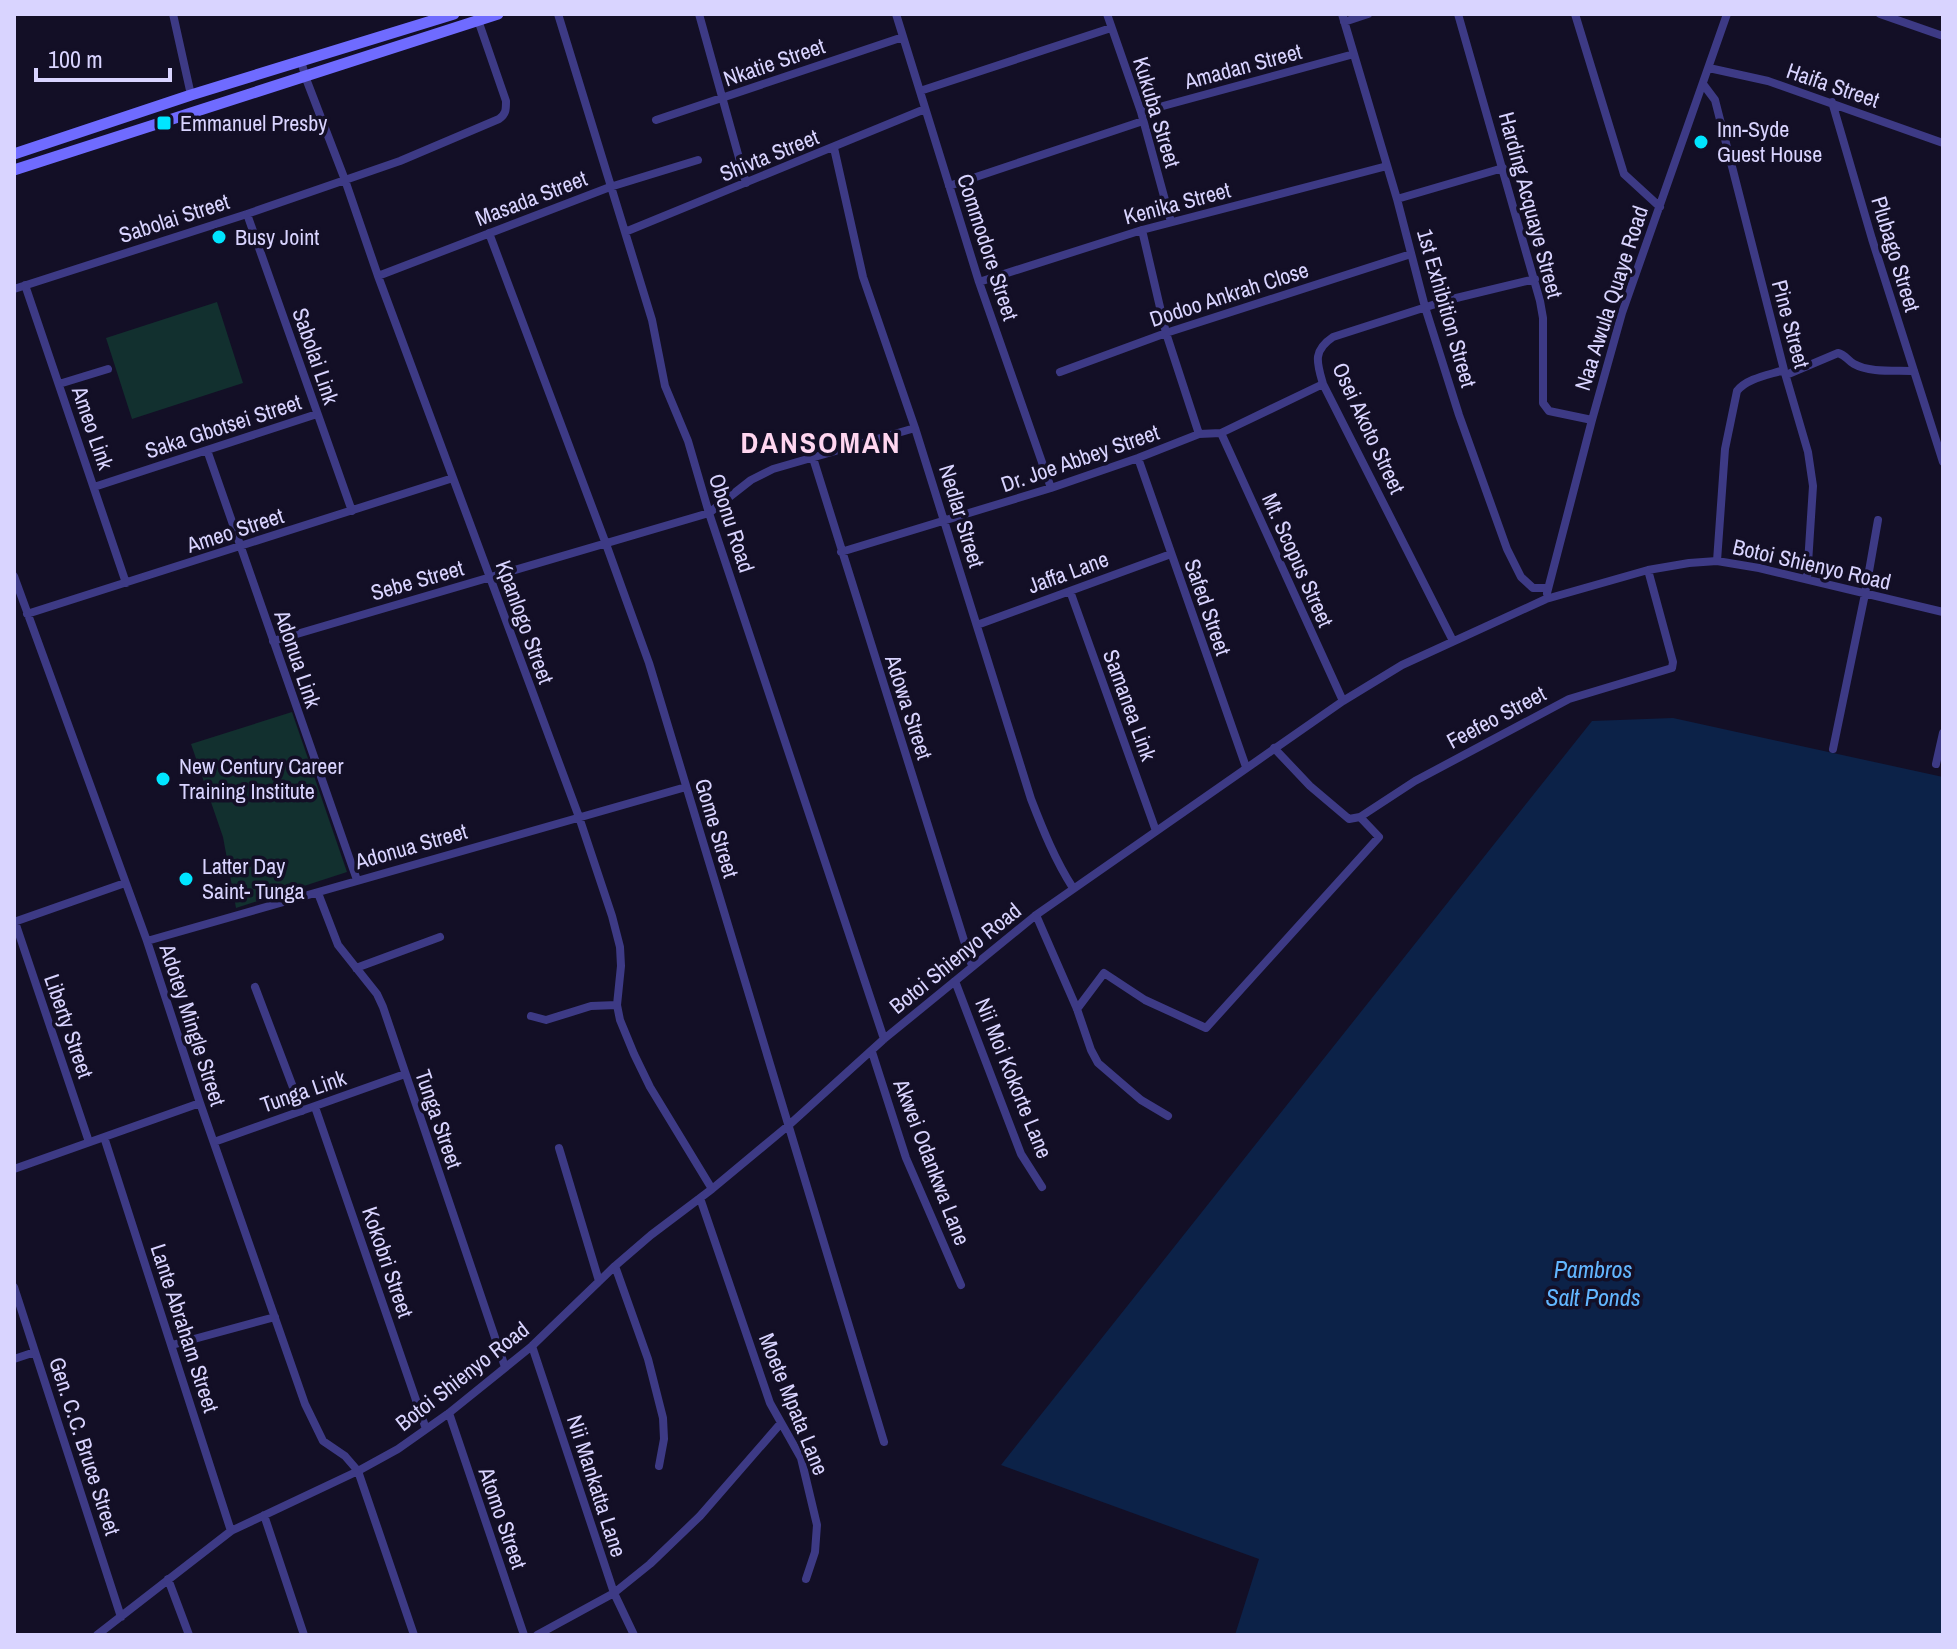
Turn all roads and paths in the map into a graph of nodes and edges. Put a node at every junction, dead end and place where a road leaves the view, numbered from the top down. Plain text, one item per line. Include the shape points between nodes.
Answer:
1 (173, 14) edge
2 (409, 14) edge
3 (454, 14) edge
4 (498, 14) edge
5 (558, 14) edge
6 (699, 14) edge
7 (896, 14) edge
8 (1107, 14) edge
9 (1368, 14) edge
10 (1458, 14) edge
11 (1575, 14) edge
12 (1727, 14) edge
13 (1880, 14) edge
14 (1343, 18) edge
15 (478, 20) junction
16 (414, 26) junction
17 (1111, 28) junction
18 (1943, 36) edge
19 (903, 37) junction
20 (1354, 54) junction
21 (301, 60) junction
22 (1709, 68) junction
23 (305, 76) junction
24 (1703, 84) junction
25 (920, 91) junction
26 (191, 95) junction
27 (723, 98) junction
28 (1832, 102) junction
29 (925, 109) junction
30 (1142, 117) junction
31 (656, 120) dead end
32 (1943, 143) edge
33 (834, 148) junction
34 (14, 154) edge
35 (698, 160) dead end
36 (1387, 166) junction
37 (1503, 168) junction
38 (14, 170) edge
39 (345, 180) junction
40 (746, 183) junction
41 (949, 186) junction
42 (610, 187) junction
43 (1397, 199) junction
44 (1660, 207) junction
45 (247, 214) junction
46 (1171, 222) junction
47 (1142, 230) junction
48 (625, 232) junction
49 (489, 233) junction
50 (1411, 254) junction
51 (378, 276) junction
52 (1535, 279) junction
53 (979, 282) junction
54 (25, 285) junction
55 (14, 289) edge
56 (1425, 307) junction
57 (1166, 333) junction
58 (108, 369) dead end
59 (1914, 371) junction
60 (1060, 372) dead end
61 (1785, 372) junction
62 (59, 384) junction
63 (1323, 384) junction
64 (317, 414) junction
65 (1592, 420) junction
66 (915, 428) junction
67 (1221, 433) junction
68 (1199, 434) junction
69 (207, 450) junction
70 (813, 458) junction
71 (1138, 458) junction
72 (1943, 462) edge
73 (453, 478) junction
74 (94, 487) junction
75 (1051, 488) junction
76 (352, 511) junction
77 (709, 513) junction
78 (1878, 520) dead end
79 (944, 521) junction
80 (606, 544) junction
81 (240, 548) junction
82 (841, 552) junction
83 (1171, 554) junction
84 (1717, 561) junction
85 (1648, 570) junction
86 (14, 576) edge
87 (489, 577) junction
88 (1807, 579) junction
89 (126, 583) junction
90 (1548, 588) junction
91 (1070, 591) junction
92 (1865, 594) junction
93 (1546, 599) junction
94 (1943, 612) edge
95 (27, 614) junction
96 (977, 625) junction
97 (273, 641) junction
98 (1453, 641) junction
99 (1343, 701) junction
100 (1943, 733) edge
101 (1274, 748) junction
102 (1833, 749) dead end
103 (1936, 764) dead end
104 (1246, 767) junction
105 (686, 787) junction
106 (579, 817) junction
107 (1360, 817) junction
108 (1156, 831) junction
109 (357, 880) junction
110 (125, 883) junction
111 (1073, 888) junction
112 (318, 893) junction
113 (1036, 915) junction
114 (14, 922) edge
115 (440, 937) dead end
116 (147, 941) junction
117 (972, 966) junction
118 (356, 968) junction
119 (955, 981) junction
120 (255, 987) dead end
121 (617, 1005) junction
122 (1077, 1009) junction
123 (531, 1016) dead end
124 (884, 1039) junction
125 (872, 1052) junction
126 (405, 1074) junction
127 (200, 1103) junction
128 (315, 1107) junction
129 (302, 1111) junction
130 (1168, 1116) dead end
131 (789, 1125) junction
132 (104, 1137) junction
133 (89, 1142) junction
134 (214, 1142) junction
135 (559, 1148) dead end
136 (14, 1169) edge
137 (1042, 1187) dead end
138 (712, 1189) junction
139 (700, 1198) junction
140 (615, 1266) junction
141 (599, 1281) junction
142 (961, 1285) dead end
143 (14, 1287) edge
144 (17, 1304) edge
145 (275, 1317) junction
146 (172, 1345) junction
147 (532, 1346) junction
148 (35, 1352) junction
149 (14, 1359) edge
150 (505, 1367) junction
151 (449, 1413) junction
152 (781, 1423) junction
153 (426, 1429) junction
154 (884, 1442) dead end
155 (659, 1466) dead end
156 (358, 1471) junction
157 (264, 1515) junction
158 (231, 1531) junction
159 (168, 1579) junction
160 (806, 1579) dead end
161 (614, 1593) junction
162 (121, 1617) junction
163 (97, 1635) edge
164 (189, 1635) edge
165 (304, 1635) edge
166 (414, 1635) edge
167 (524, 1635) edge
168 (537, 1635) edge
169 (634, 1635) edge

1 - 26 street
2 - 16 street
3 - 16 main road
4 - 15 main road
5 - 42 street, Obonu Road
6 - 27 street
7 - 19 street, Commodore Street
8 - 17 street, Kukuba Street
9 - 14 street
10 - 37 street, Harding Acquaye Street
11 - 44 street via 1624,174
12 - 22 street, Naa Awula Quaye Road
13 - 18 street
14 - 20 street, 1st Exhibition Street
15 - 23 main road
15 - 39 street, Sabolai Street via 506,101 504,116
16 - 21 main road
17 - 25 street
17 - 30 street, Kukuba Street
19 - 25 street, Commodore Street
19 - 27 street, Nkatie Street
20 - 30 street, Amadan Street
20 - 36 street, 1st Exhibition Street
21 - 23 street, Kpanlogo Street
21 - 26 main road
22 - 24 street, Naa Awula Quaye Road
22 - 28 street, Haifa Street
23 - 38 main road
23 - 39 street, Kpanlogo Street
24 - 44 street, Naa Awula Quaye Road
24 - 61 street, Pine Street via 1715,100
25 - 29 street, Commodore Street
26 - 34 main road
27 - 31 street, Nkatie Street
27 - 40 street
28 - 32 street, Haifa Street
28 - 59 street, Plubago Street
29 - 33 street, Shivta Street
29 - 41 street, Commodore Street
30 - 41 street, Amadan Street
30 - 46 street, Kukuba Street
33 - 40 street, Shivta Street
33 - 66 street, Nedlar Street via 863,277
35 - 42 street, Masada Street
36 - 43 street, 1st Exhibition Street
36 - 46 street, Kenika Street
37 - 43 street
37 - 52 street, Harding Acquaye Street
39 - 45 street, Sabolai Street
39 - 51 street, Kpanlogo Street
40 - 48 street, Shivta Street
41 - 53 street, Commodore Street
42 - 48 street, Obonu Road
42 - 49 street, Masada Street
43 - 50 street, 1st Exhibition Street
44 - 65 street, Naa Awula Quaye Road
45 - 54 street, Sabolai Street
45 - 64 street, Sabolai Link
46 - 47 street, Kenika Street
47 - 53 street, Kenika Street
47 - 57 street
48 - 77 street, Obonu Road via 652,320 665,386
49 - 51 street, Masada Street
49 - 80 street, Gome Street
50 - 56 street, 1st Exhibition Street
50 - 57 street, Dodoo Ankrah Close
51 - 73 street, Kpanlogo Street
52 - 56 street, Osei Akoto Street
52 - 65 street, Harding Acquaye Street via 1543,318 1543,403 1549,411
53 - 75 street, Commodore Street
54 - 55 street, Sabolai Street
54 - 62 street, Ameo Link
56 - 63 street, Osei Akoto Street via 1326,341 1317,357
56 - 90 street, 1st Exhibition Street via 1507,549 1521,577 1533,588
57 - 60 street, Dodoo Ankrah Close
57 - 68 street
58 - 62 street
59 - 61 street via 1868,369 1838,353
59 - 72 street, Plubago Street
61 - 84 street via 1748,382 1737,391 1725,449
61 - 88 street, Pine Street via 1813,486
62 - 74 street, Ameo Link
63 - 67 street, Dr. Joe Abbey Street
63 - 98 street, Osei Akoto Street
64 - 69 street, Saka Gbotsei Street
64 - 76 street, Sabolai Link
65 - 90 street, Naa Awula Quaye Road
66 - 70 street
66 - 79 street, Nedlar Street
67 - 68 street, Dr. Joe Abbey Street
67 - 99 street, Mt. Scopus Street
68 - 71 street, Dr. Joe Abbey Street
69 - 74 street, Saka Gbotsei Street
69 - 81 street, Adonua Link
70 - 77 street via 751,480
70 - 82 street, Adowa Street
71 - 75 street, Dr. Joe Abbey Street
71 - 83 street, Safed Street
73 - 76 street, Ameo Street
73 - 87 street, Kpanlogo Street
74 - 89 street, Ameo Link
75 - 79 street, Dr. Joe Abbey Street
76 - 81 street, Ameo Street
77 - 80 street, Sebe Street
77 - 124 street, Obonu Road
78 - 92 street
79 - 82 street, Dr. Joe Abbey Street
79 - 96 street, Nedlar Street
80 - 87 street, Sebe Street
80 - 105 street, Gome Street
81 - 89 street, Ameo Street
81 - 97 street, Adonua Link
82 - 117 street, Adowa Street
83 - 91 street, Jaffa Lane
83 - 104 street, Safed Street
84 - 85 street, Botoi Shienyo Road
84 - 88 street, Botoi Shienyo Road
85 - 93 street, Botoi Shienyo Road
85 - 107 street, Feefeo Street via 1672,668 1569,699 1415,781
86 - 95 street, Adotey Mingle Street
87 - 97 street, Sebe Street
87 - 106 street, Kpanlogo Street
88 - 92 street, Botoi Shienyo Road
89 - 95 street, Ameo Street
90 - 93 street, Naa Awula Quaye Road
91 - 96 street, Jaffa Lane
91 - 108 street, Samanea Link
92 - 94 street, Botoi Shienyo Road
92 - 102 street
93 - 98 street, Botoi Shienyo Road
95 - 110 street, Adotey Mingle Street
96 - 111 street, Nedlar Street via 1031,799
97 - 109 street, Adonua Link
98 - 99 street, Botoi Shienyo Road
99 - 101 street, Botoi Shienyo Road
100 - 103 street
101 - 104 street, Botoi Shienyo Road
101 - 107 street via 1349,819
104 - 108 street, Botoi Shienyo Road
105 - 106 street, Adonua Street
105 - 131 street, Gome Street
106 - 109 street, Adonua Street
106 - 121 street, Kpanlogo Street via 620,947
107 - 122 street via 1379,837 1206,1028 1145,1000 1104,973
108 - 111 street, Botoi Shienyo Road
109 - 112 street, Adonua Street
110 - 114 street
110 - 116 street, Adotey Mingle Street
111 - 113 street, Botoi Shienyo Road
112 - 116 street, Adonua Street
112 - 118 street, Tunga Street via 335,938
113 - 117 street, Botoi Shienyo Road
113 - 122 street
114 - 133 street, Liberty Street
115 - 118 street
116 - 127 street, Adotey Mingle Street
117 - 119 street, Botoi Shienyo Road
118 - 126 street, Tunga Street via 380,1000
119 - 124 street, Botoi Shienyo Road
119 - 137 street, Nii Moi Kokorte Lane via 1021,1154
120 - 129 street
121 - 123 street via 591,1006 546,1020
121 - 138 street, Kpanlogo Street via 650,1087
122 - 130 street via 1098,1063
124 - 125 street, Botoi Shienyo Road
125 - 131 street, Botoi Shienyo Road
125 - 142 street, Akwei Odankwa Lane via 906,1158
126 - 128 street, Tunga Link
126 - 150 street, Tunga Street
127 - 132 street
127 - 134 street, Adotey Mingle Street
128 - 129 street, Tunga Link
128 - 153 street, Kokobri Street
129 - 134 street, Tunga Link
131 - 138 street, Botoi Shienyo Road
131 - 154 street, Gome Street
132 - 133 street
132 - 146 street, Lante Abraham Street
133 - 136 street
134 - 145 street, Adotey Mingle Street
135 - 141 street
138 - 139 street, Botoi Shienyo Road
139 - 140 street, Botoi Shienyo Road
139 - 152 street, Moete Mpata Lane
140 - 141 street, Botoi Shienyo Road
140 - 155 street via 663,1418
141 - 147 street, Botoi Shienyo Road
143 - 144 street, Gen. C.C. Bruce Street
144 - 148 street, Gen. C.C. Bruce Street
145 - 146 street
145 - 156 street, Adotey Mingle Street via 315,1427 323,1441
146 - 158 street, Lante Abraham Street
147 - 150 street, Botoi Shienyo Road
147 - 161 street, Nii Mankatta Lane
148 - 149 street
148 - 162 street, Gen. C.C. Bruce Street
150 - 151 street, Botoi Shienyo Road
151 - 153 street, Botoi Shienyo Road
151 - 167 street, Atomo Street
152 - 160 street, Moete Mpata Lane via 801,1458 817,1525
152 - 161 street via 700,1516
153 - 156 street, Botoi Shienyo Road
156 - 157 street, Botoi Shienyo Road
156 - 166 street
157 - 158 street, Botoi Shienyo Road
157 - 165 street
158 - 159 street, Botoi Shienyo Road
159 - 162 street, Botoi Shienyo Road
159 - 164 street
161 - 168 street
161 - 169 street, Nii Mankatta Lane
162 - 163 street, Botoi Shienyo Road

